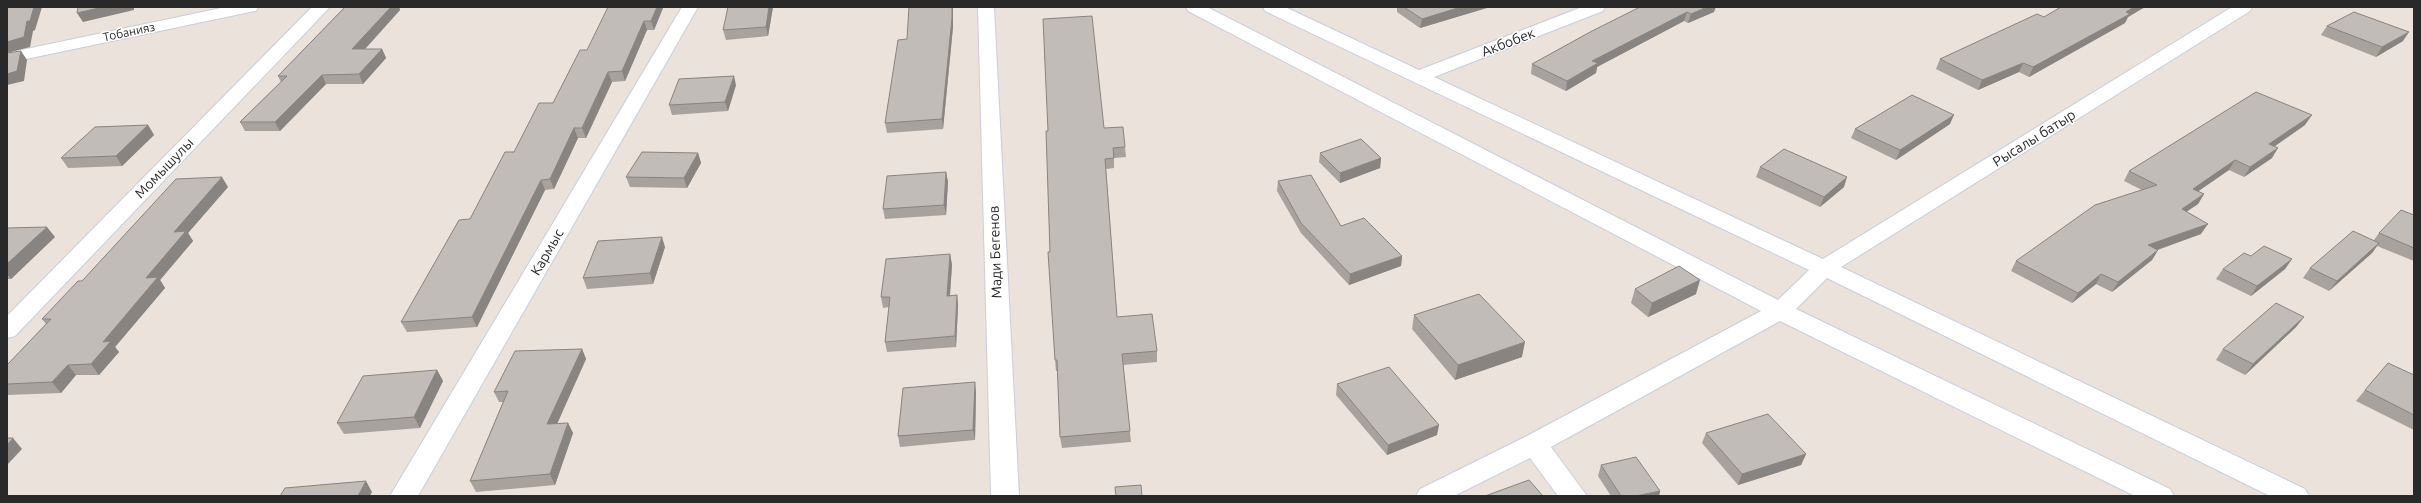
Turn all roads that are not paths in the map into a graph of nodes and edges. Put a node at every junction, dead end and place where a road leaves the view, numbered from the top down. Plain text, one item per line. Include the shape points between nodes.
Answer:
1 (250, 7) edge
2 (322, 7) edge
3 (690, 7) edge
4 (986, 7) edge
5 (1194, 7) edge
6 (1271, 7) edge
7 (1597, 7) edge
8 (2244, 7) edge
9 (7, 58) edge
10 (1418, 78) junction
11 (1824, 268) junction
12 (1780, 311) junction
13 (7, 330) edge
14 (1534, 444) junction
15 (404, 496) edge
16 (1005, 496) edge
17 (1430, 496) edge
18 (1573, 496) edge
19 (2160, 496) edge
20 (2295, 496) edge

1 - 9 street, Тобанияз
2 - 13 street, Момышулы
3 - 15 street, Кармыс
4 - 16 street, Мади Бегенов
5 - 12 street
6 - 10 street
7 - 10 street, Акбобек
8 - 11 street, Рысалы батыр
10 - 11 street
11 - 12 street, Рысалы батыр
11 - 20 street
12 - 14 street, Рысалы батыр
12 - 19 street
14 - 17 street, Рысалы батыр
14 - 18 street

